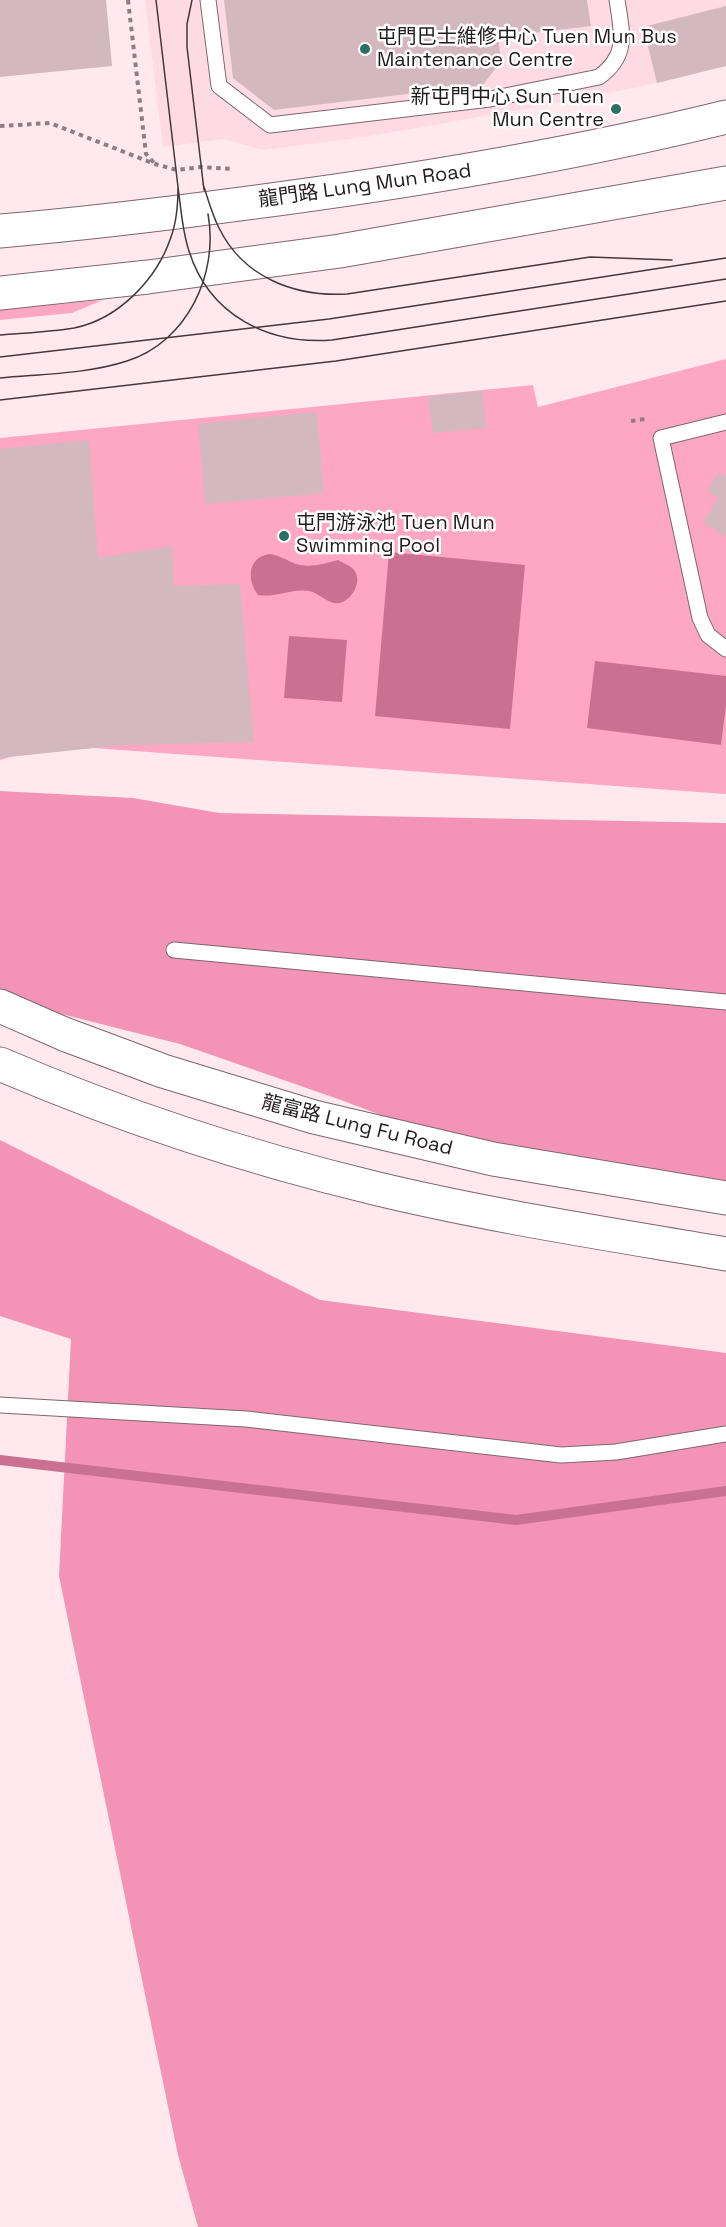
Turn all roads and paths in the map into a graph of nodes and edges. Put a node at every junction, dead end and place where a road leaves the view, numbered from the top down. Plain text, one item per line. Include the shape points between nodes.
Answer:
1 (128, 0) edge
2 (208, 0) edge
3 (617, 0) edge
4 (726, 117) edge
5 (155, 164) dead end
6 (726, 183) edge
7 (0, 231) edge
8 (0, 292) edge
9 (726, 422) edge
10 (726, 649) edge
11 (174, 950) dead end
12 (726, 1002) edge
13 (5, 1009) edge
14 (0, 1064) edge
15 (726, 1198) edge
16 (726, 1254) edge
17 (0, 1405) edge
18 (726, 1434) edge

1 - 5 path via 146,154
2 - 3 lane via 219,86 270,125 490,99 599,77 612,68 620,53
4 - 7 main road, 龍門路 Lung Mun Road via 483,169 377,186 125,220
6 - 8 main road via 340,251
9 - 10 lane via 661,438 700,618 708,635
11 - 12 lane
13 - 15 main road, 龍富路 Lung Fu Road via 163,1071 314,1118 493,1159
14 - 16 main road via 137,1118 302,1170 487,1211
17 - 18 lane via 246,1419 561,1455 616,1452

